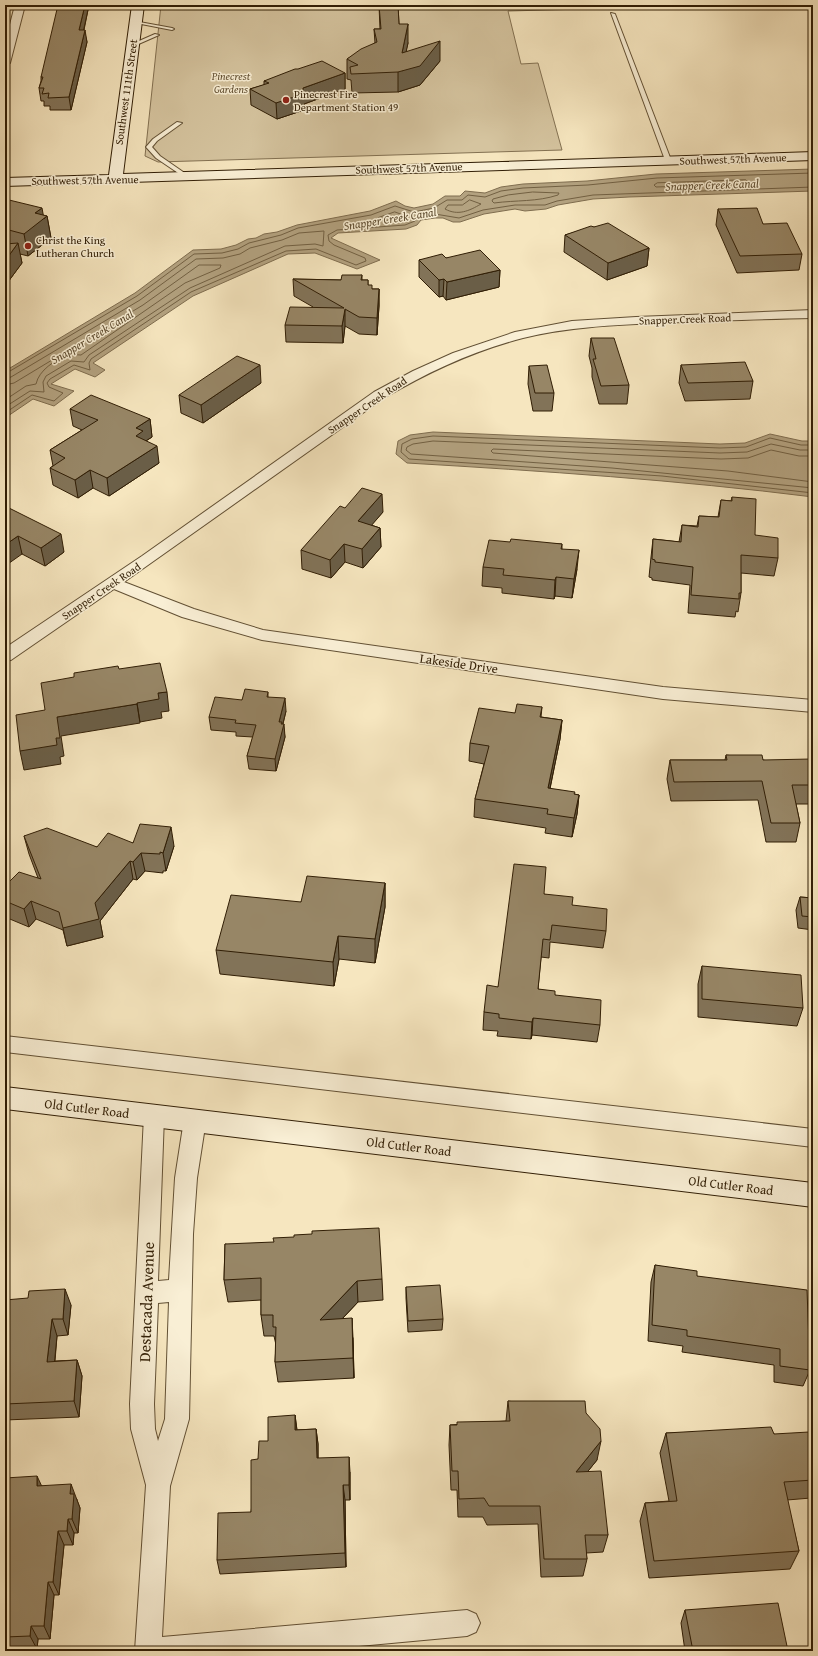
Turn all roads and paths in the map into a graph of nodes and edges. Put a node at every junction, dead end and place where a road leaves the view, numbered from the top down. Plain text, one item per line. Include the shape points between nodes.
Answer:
1 (20, 5) edge
2 (138, 5) edge
3 (613, 14) dead end
4 (136, 22) junction
5 (172, 28) dead end
6 (157, 35) dead end
7 (132, 45) junction
8 (5, 63) edge
9 (179, 123) dead end
10 (813, 156) edge
11 (668, 160) junction
12 (187, 177) junction
13 (115, 179) junction
14 (5, 182) edge
15 (813, 314) edge
16 (113, 583) junction
17 (5, 656) edge
18 (813, 706) edge
19 (5, 1044) edge
20 (5, 1098) edge
21 (154, 1116) junction
22 (195, 1120) junction
23 (813, 1138) edge
24 (813, 1195) edge
25 (180, 1290) junction
26 (146, 1293) junction
27 (158, 1486) junction
28 (467, 1623) dead end
29 (148, 1651) edge
30 (152, 1651) edge

1 - 8 street
2 - 4 main road, Southwest 111th Street
3 - 11 lane
4 - 5 lane
4 - 7 main road, Southwest 111th Street
6 - 7 lane
7 - 13 main road, Southwest 111th Street
9 - 12 lane via 149,147 158,157
10 - 11 main road, Southwest 57th Avenue
11 - 12 main road, Southwest 57th Avenue
12 - 13 main road, Southwest 57th Avenue
13 - 14 main road, Southwest 57th Avenue
15 - 16 street, Snapper Creek Road via 621,321 560,327 527,333 455,355 412,375 379,395
16 - 17 street, Snapper Creek Road
16 - 18 street, Lakeside Drive via 188,613 262,635 656,692
19 - 23 street
20 - 21 main road, Old Cutler Road
21 - 22 main road, Old Cutler Road
21 - 26 street, Destacada Avenue
22 - 24 main road, Old Cutler Road
22 - 25 street, Destacada Avenue via 184,1196
25 - 26 street
25 - 27 street, Destacada Avenue via 176,1419
26 - 27 street, Destacada Avenue via 143,1429
27 - 29 street, Destacada Avenue
28 - 30 street

